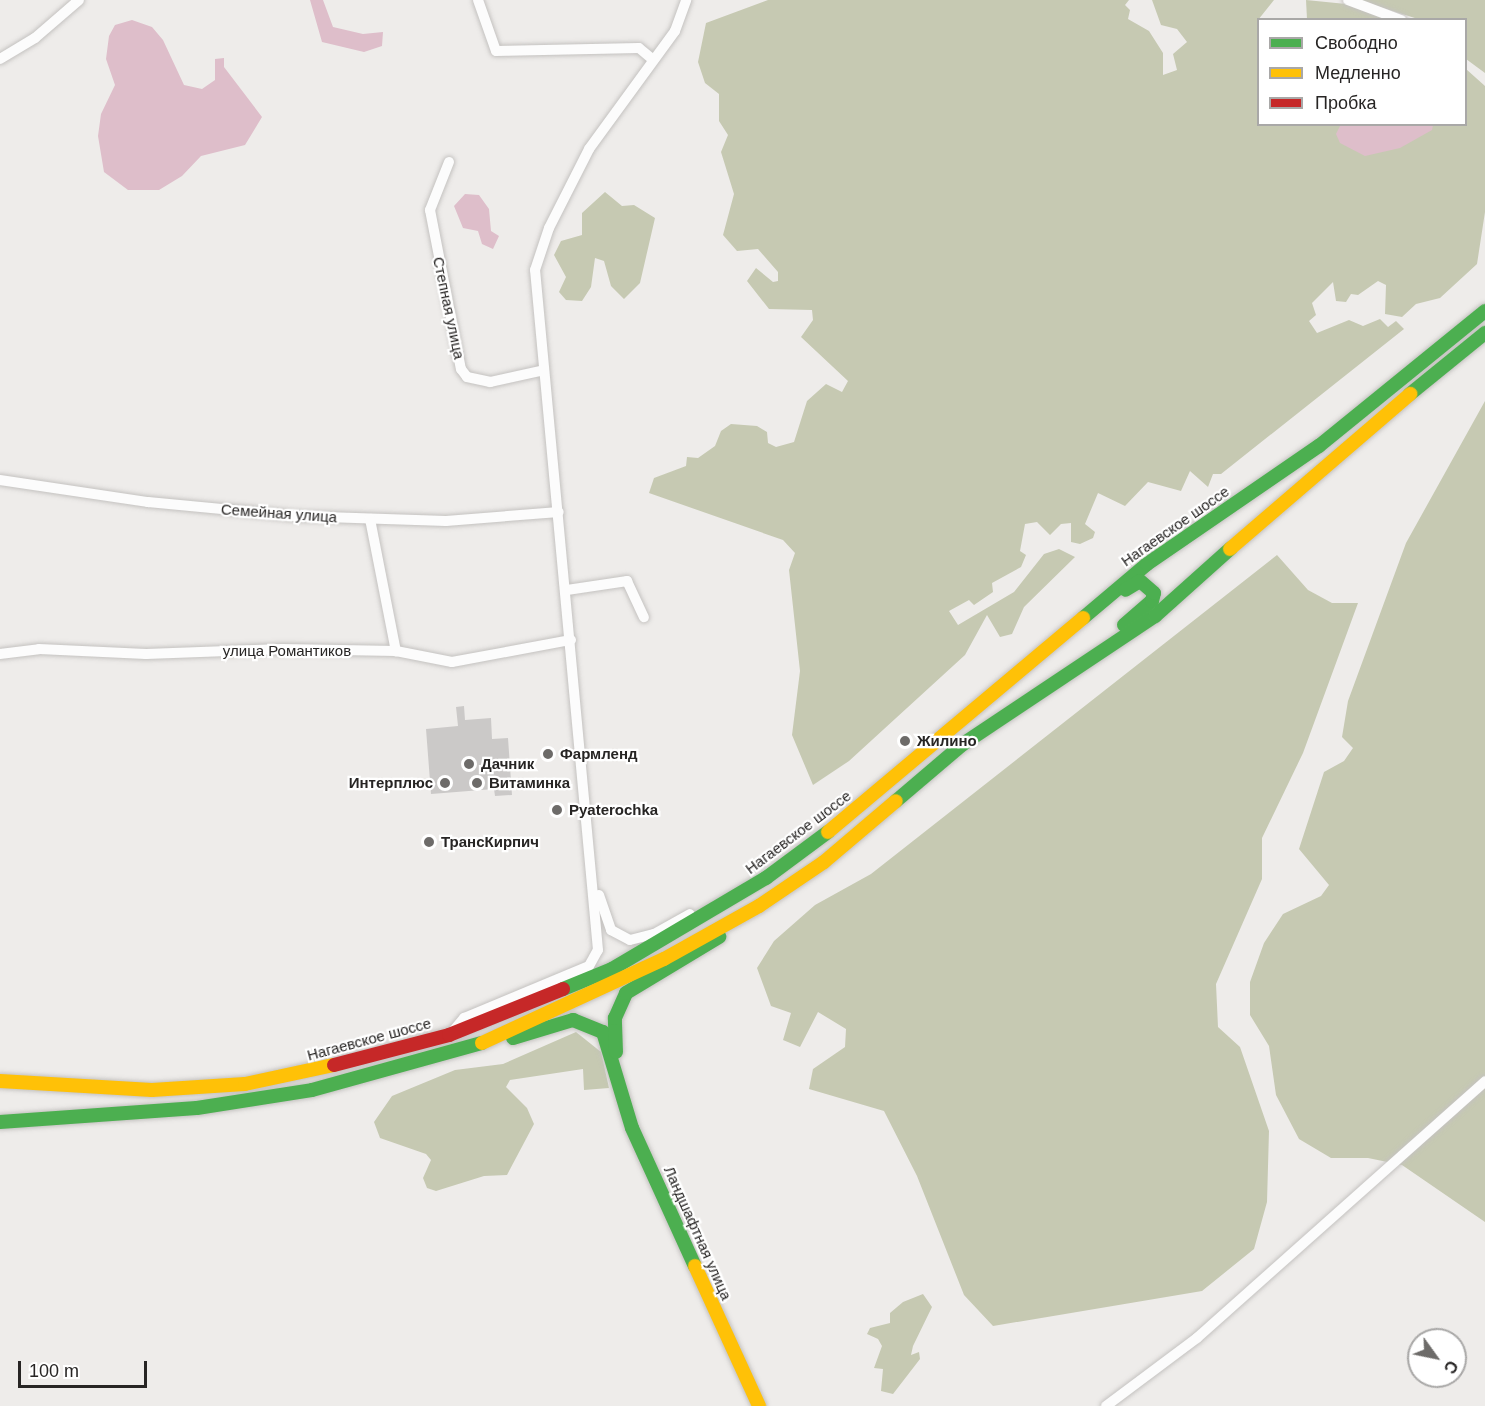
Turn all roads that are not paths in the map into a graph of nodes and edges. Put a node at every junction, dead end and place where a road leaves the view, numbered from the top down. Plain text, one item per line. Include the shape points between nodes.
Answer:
1 (79, 0) edge
2 (478, 0) edge
3 (686, 0) edge
4 (1348, 0) edge
5 (1396, 18) edge
6 (0, 59) edge
7 (652, 59) junction
8 (449, 162) dead end
9 (1485, 311) edge
10 (1485, 333) edge
11 (544, 370) junction
12 (0, 480) edge
13 (559, 512) junction
14 (370, 519) junction
15 (567, 590) junction
16 (644, 617) dead end
17 (571, 640) junction
18 (396, 651) junction
19 (0, 654) edge
20 (1011, 680) junction
21 (1031, 697) junction
22 (593, 878) junction
23 (766, 878) junction
24 (759, 906) junction
25 (449, 1035) junction
26 (401, 1070) junction
27 (618, 1070) junction
28 (0, 1081) edge
29 (1485, 1081) edge
30 (0, 1122) edge
31 (759, 1406) edge
32 (1106, 1406) edge

1 - 6 street via 35,38
2 - 7 street via 496,51 639,48
3 - 7 street via 675,31
4 - 5 street
7 - 11 street via 589,149 549,228 535,270
8 - 11 street, Степная улица via 430,210 432,236 461,369 467,377 490,382
9 - 20 main road, Нагаевское шоссе via 1319,446 1147,564
10 - 21 main road via 1330,458 1155,616
11 - 13 street
12 - 14 street, Семейная улица via 148,502
13 - 14 street, Семейная улица via 446,522
13 - 15 street
14 - 18 street
15 - 16 street via 627,580
15 - 17 street
17 - 18 street, улица Романтиков via 452,662
17 - 22 street
18 - 19 street, улица Романтиков via 282,649 146,654 39,649
20 - 21 main road via 1031,669 1131,585 1140,581 1151,588 1152,601 1144,609
20 - 23 main road, Нагаевское шоссе via 838,824
21 - 24 main road via 963,744 824,862
22 - 23 street via 611,930 630,940 654,934 747,880
22 - 25 street via 599,939 589,966 464,1018
23 - 25 main road, Нагаевское шоссе via 612,969
24 - 26 main road via 533,1022
24 - 27 main road via 749,921 626,993 615,1018
25 - 28 main road, Нагаевское шоссе via 305,1073 245,1084 152,1090
26 - 27 main road via 427,1068 573,1020 603,1032
26 - 30 main road via 312,1090 197,1108
27 - 31 main road, Ландшафтная улица via 632,1128
29 - 32 street via 1197,1338

